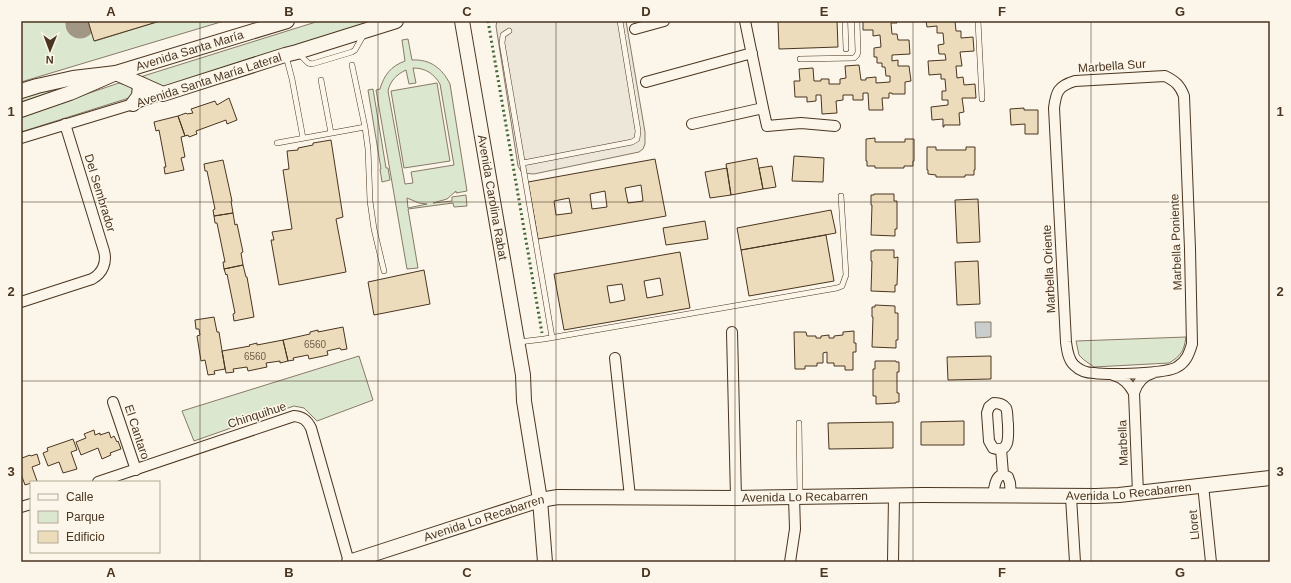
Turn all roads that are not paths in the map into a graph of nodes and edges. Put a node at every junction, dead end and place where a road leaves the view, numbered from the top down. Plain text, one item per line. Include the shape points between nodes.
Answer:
1 (287, 21) edge
2 (396, 21) edge
3 (462, 21) edge
4 (620, 21) edge
5 (664, 21) edge
6 (745, 21) edge
7 (845, 21) edge
8 (857, 21) edge
9 (978, 21) edge
10 (635, 29) dead end
11 (510, 31) dead end
12 (846, 49) dead end
13 (291, 53) junction
14 (752, 53) junction
15 (800, 59) dead end
16 (352, 65) dead end
17 (116, 73) junction
18 (1165, 76) joint
19 (320, 80) dead end
20 (646, 82) dead end
21 (140, 84) junction
22 (21, 92) edge
23 (163, 94) junction
24 (982, 99) dead end
25 (133, 104) junction
26 (763, 108) junction
27 (1054, 108) joint
28 (21, 110) edge
29 (65, 124) junction
30 (692, 124) dead end
31 (835, 126) dead end
32 (364, 127) junction
33 (331, 133) junction
34 (21, 138) edge
35 (303, 138) junction
36 (277, 143) dead end
37 (523, 163) junction
38 (841, 196) dead end
39 (384, 271) dead end
40 (21, 302) edge
41 (732, 332) dead end
42 (552, 338) junction
43 (517, 342) junction
44 (615, 358) dead end
45 (1155, 372) junction
46 (1133, 373) joint
47 (1107, 374) junction
48 (1134, 393) junction
49 (113, 402) dead end
50 (799, 423) dead end
51 (1001, 449) dead end
52 (136, 470) junction
53 (1003, 474) junction
54 (1270, 478) edge
55 (101, 481) edge
56 (1203, 485) junction
57 (1138, 493) junction
58 (894, 496) junction
59 (993, 496) junction
60 (1011, 496) junction
61 (630, 497) junction
62 (797, 497) junction
63 (1070, 497) junction
64 (736, 498) junction
65 (545, 499) junction
66 (356, 561) edge
67 (545, 562) edge
68 (554, 562) edge
69 (790, 562) edge
70 (893, 562) edge
71 (1076, 562) edge
72 (1211, 562) edge

1 - 17 street, Avenida Santa María
2 - 13 street, Avenida Santa María Lateral
3 - 43 street, Avenida Carolina Rabat
4 - 37 lane via 638,131 637,139
5 - 10 street
6 - 14 street
7 - 12 lane
8 - 15 lane via 856,57
9 - 24 lane
11 - 37 lane via 503,35 502,43
13 - 23 street, Avenida Santa María Lateral
13 - 35 lane via 292,79
14 - 20 street
14 - 26 street
16 - 32 lane
17 - 21 street
17 - 22 street, Avenida Santa María via 61,81
17 - 28 street, Avenida Santa María
18 - 27 street, Marbella Sur via 1067,83 1058,90
18 - 45 street, Marbella Poniente via 1177,83 1184,96 1192,344 1182,364
19 - 33 lane
21 - 23 street
21 - 25 street via 139,96
23 - 25 street, Avenida Santa María Lateral
25 - 29 street, Avenida Santa María Lateral
26 - 30 street
26 - 31 street via 767,126 801,123
27 - 47 street, Marbella Oriente via 1067,351 1074,366 1094,374
29 - 34 street, Avenida Santa María Lateral
29 - 40 street, Del Sembrador via 105,260 102,270 92,278
32 - 33 lane
32 - 39 lane via 368,149 370,201
33 - 35 lane
35 - 36 lane
37 - 42 lane
38 - 42 lane via 846,275 842,286
41 - 64 street
42 - 43 lane
43 - 65 street, Avenida Carolina Rabat via 531,400
44 - 61 street
45 - 46 street, Marbella Poniente
45 - 48 street via 1141,379
46 - 47 street, Marbella Oriente
47 - 48 street via 1124,379
48 - 57 street, Marbella
49 - 52 street, El Cantaro
50 - 62 lane
51 - 53 street
52 - 55 street, Chinquihue
52 - 66 street, Chinquihue via 294,416 301,416 311,428
53 - 59 street via 997,478
53 - 60 street via 1010,480
54 - 56 street, Avenida Lo Recabarren
56 - 57 street, Avenida Lo Recabarren
56 - 72 street, Lloret
57 - 63 street, Avenida Lo Recabarren
58 - 59 street, Avenida Lo Recabarren
58 - 62 street, Avenida Lo Recabarren
58 - 70 street
59 - 60 street, Avenida Lo Recabarren
60 - 63 street, Avenida Lo Recabarren
61 - 64 street, Avenida Lo Recabarren
61 - 65 street, Avenida Lo Recabarren
62 - 64 street, Avenida Lo Recabarren
62 - 69 street
63 - 71 street
65 - 66 street, Avenida Lo Recabarren
65 - 67 street, Avenida Carolina Rabat
65 - 68 street, Avenida Carolina Rabat

